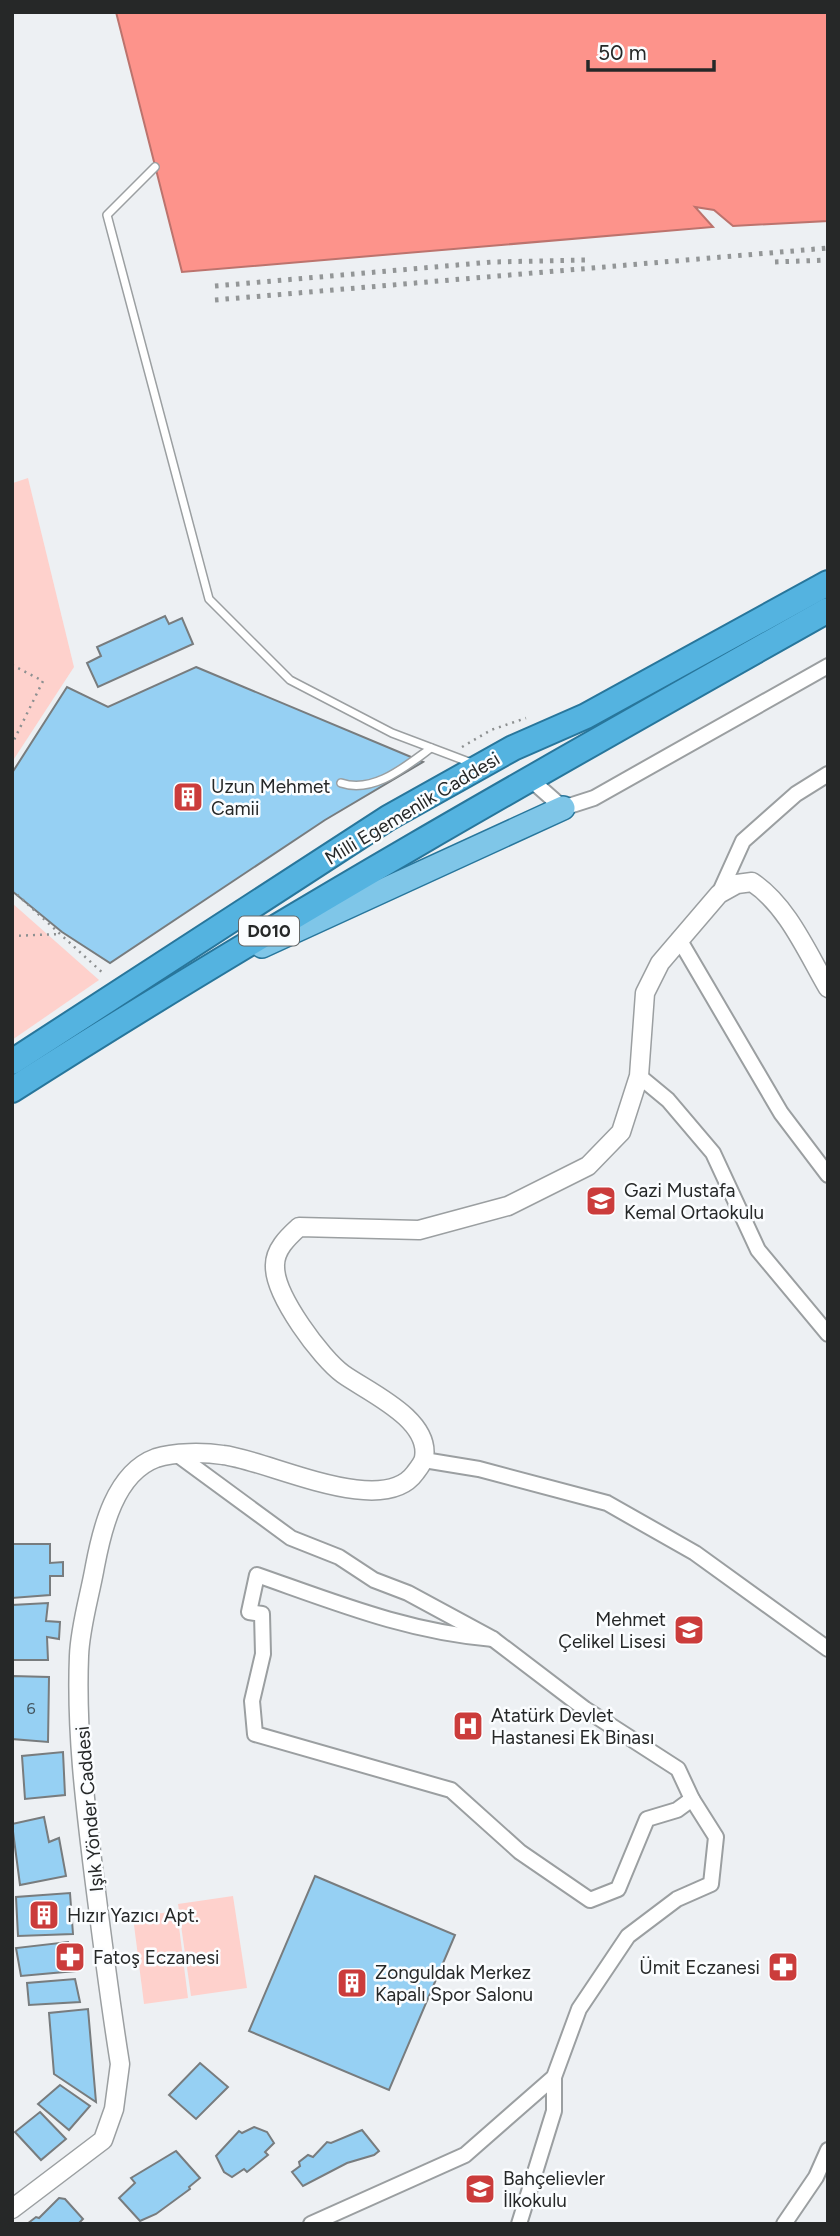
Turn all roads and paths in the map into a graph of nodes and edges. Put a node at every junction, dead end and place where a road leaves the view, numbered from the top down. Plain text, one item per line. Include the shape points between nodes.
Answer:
1 (155, 167) dead end
2 (828, 583) edge
3 (828, 610) edge
4 (12, 664) edge
5 (828, 666) edge
6 (12, 744) edge
7 (431, 748) junction
8 (513, 748) junction
9 (480, 766) junction
10 (828, 774) edge
11 (530, 779) junction
12 (341, 783) dead end
13 (498, 796) junction
14 (558, 809) junction
15 (12, 890) edge
16 (719, 894) junction
17 (61, 934) junction
18 (12, 936) edge
19 (679, 939) junction
20 (195, 976) junction
21 (108, 978) dead end
22 (828, 988) edge
23 (12, 1062) edge
24 (639, 1076) junction
25 (12, 1090) edge
26 (828, 1175) edge
27 (828, 1334) edge
28 (178, 1455) junction
29 (424, 1460) junction
30 (493, 1639) junction
31 (828, 1649) edge
32 (692, 1799) junction
33 (554, 2077) junction
34 (828, 2150) edge
35 (12, 2209) edge
36 (311, 2224) edge
37 (519, 2224) edge
38 (784, 2224) edge

1 - 7 lane via 107,215 209,598 290,680
2 - 8 highway, Milli Egemenlik Caddesi / D010 via 586,716
3 - 11 highway, Milli Egemenlik Caddesi / D010
4 - 6 path via 43,681
5 - 14 street via 594,798
7 - 9 lane
7 - 12 lane via 370,785
8 - 9 highway, Milli Egemenlik Caddesi / D010
8 - 11 highway
9 - 13 highway
9 - 23 highway, Milli Egemenlik Caddesi / D010 via 388,817
10 - 16 street via 796,794 743,841
11 - 13 highway, Milli Egemenlik Caddesi / D010
11 - 14 street
13 - 14 main road via 519,813
13 - 20 highway, Milli Egemenlik Caddesi / D010
14 - 20 main road
15 - 17 path
16 - 19 street
16 - 22 street via 752,882 765,891
17 - 18 path
17 - 21 path
19 - 24 street via 645,993
19 - 26 street via 781,1113
20 - 25 highway, Milli Egemenlik Caddesi / D010
24 - 27 street via 668,1100 713,1153 758,1250
24 - 29 street via 621,1132 589,1166 533,1195 464,1220 419,1230 299,1227 283,1242 274,1267 283,1295 304,1328 341,1372 384,1398 410,1421 424,1444
28 - 29 street, Işık Yönder Caddesi via 222,1454 353,1490 394,1488 411,1478
28 - 30 street via 291,1538 339,1557 373,1580 420,1599
28 - 35 street, Işık Yönder Caddesi via 155,1458 132,1476 114,1502 103,1527 79,1654 81,1772 120,2064 114,2109 103,2140
29 - 31 street via 479,1469 607,1503 695,1553
30 - 32 street via 585,1709 678,1769
30 - 32 street via 445,1635 367,1615 257,1575 249,1612 262,1614 265,1637 251,1701 256,1734 451,1790 520,1852 590,1900 618,1889 647,1819 677,1810
32 - 33 street via 716,1837 711,1884 677,1899 628,1936 579,2009
33 - 36 street via 465,2155
33 - 37 street via 554,2111
34 - 38 street

